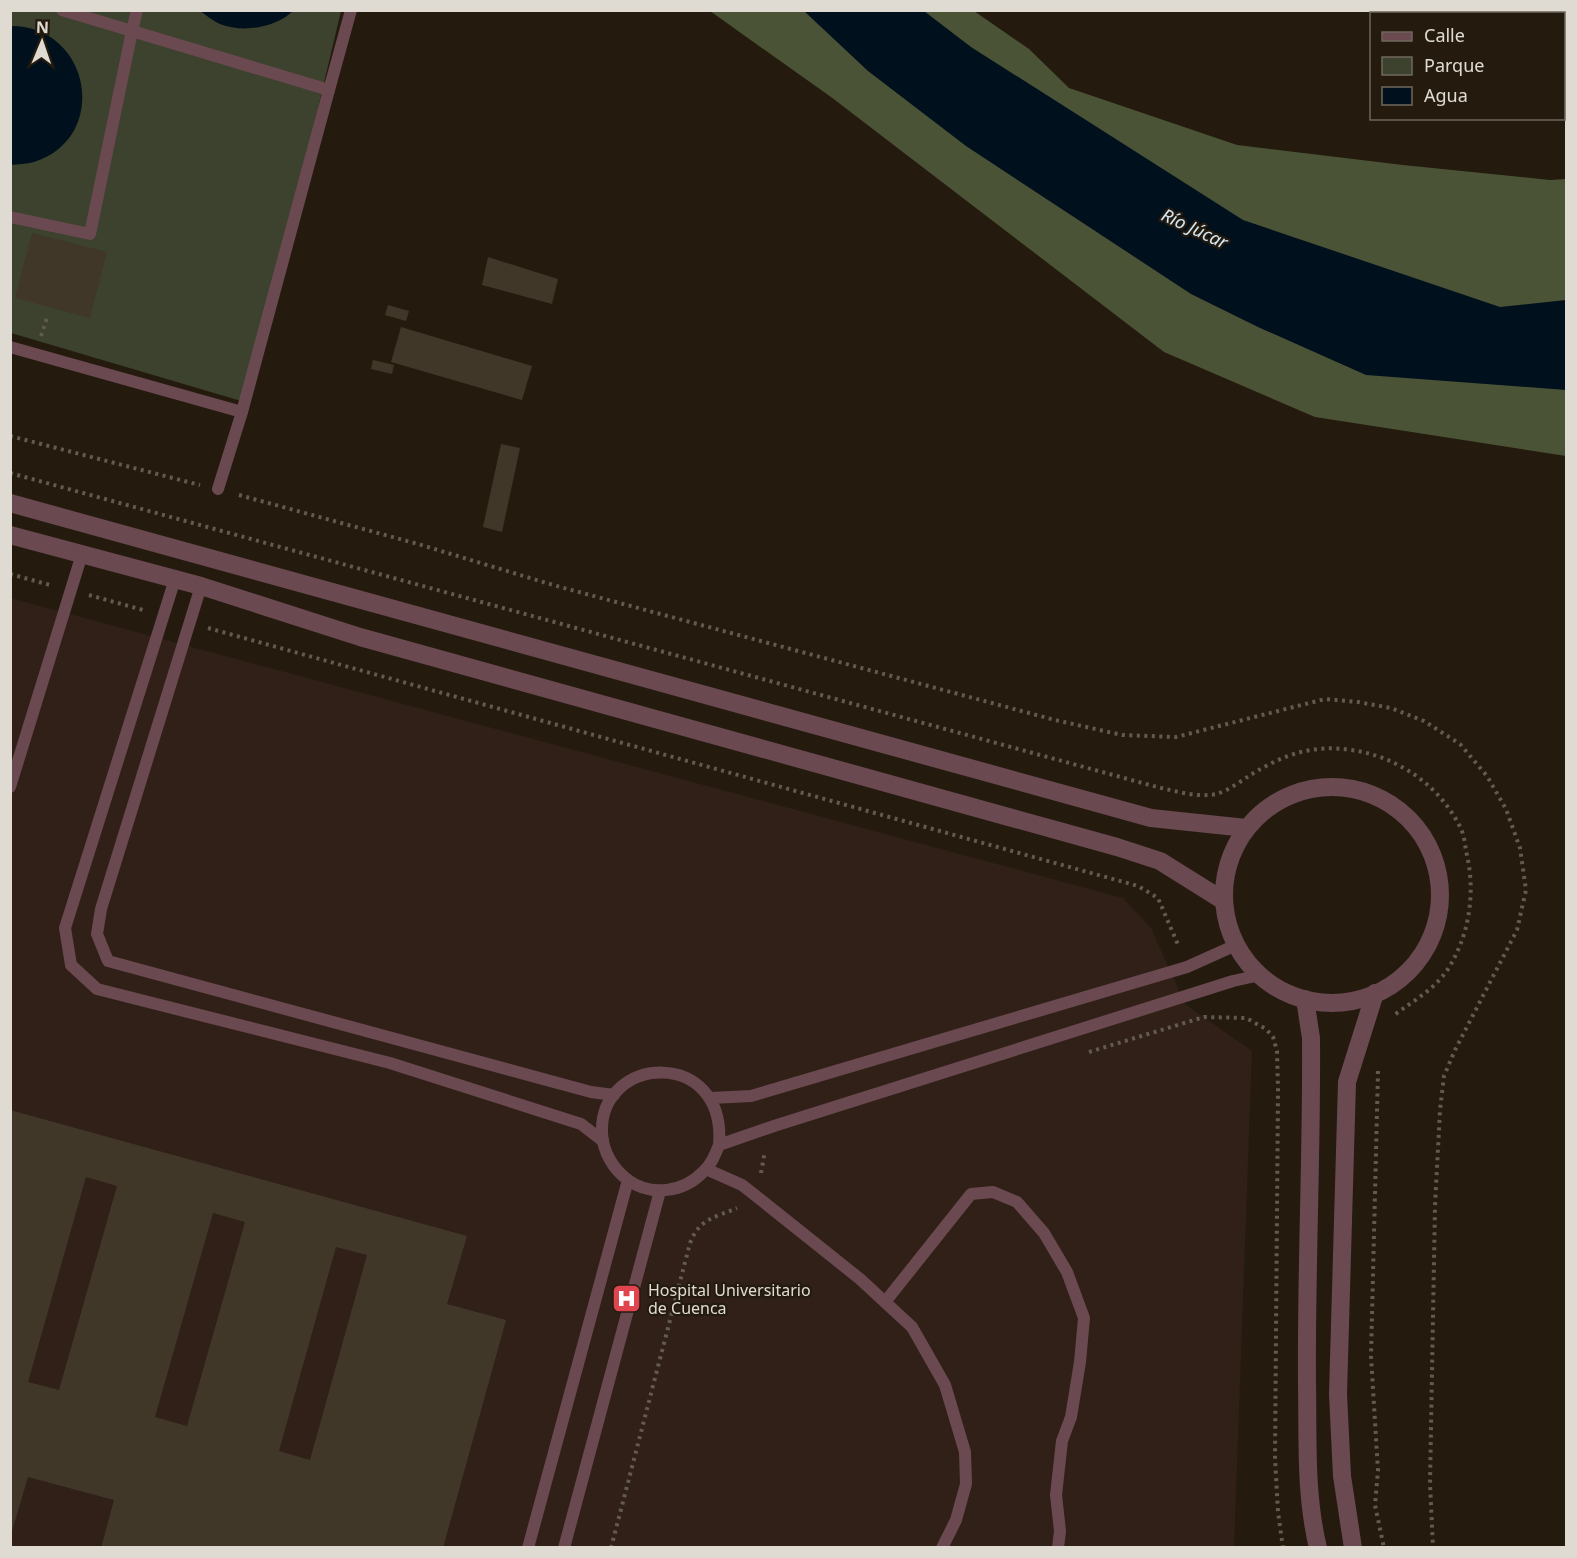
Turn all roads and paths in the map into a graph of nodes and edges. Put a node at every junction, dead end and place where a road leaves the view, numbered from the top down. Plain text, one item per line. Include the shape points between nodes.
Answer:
1 (62, 10) edge
2 (137, 10) edge
3 (351, 10) edge
4 (132, 31) junction
5 (329, 90) junction
6 (10, 217) edge
7 (10, 346) edge
8 (242, 412) junction
9 (10, 472) edge
10 (218, 489) dead end
11 (10, 503) edge
12 (10, 535) edge
13 (82, 554) junction
14 (10, 574) edge
15 (176, 579) junction
16 (201, 586) junction
17 (71, 590) junction
18 (164, 616) junction
19 (189, 623) junction
20 (10, 787) edge
21 (1246, 828) junction
22 (1224, 901) junction
23 (1236, 945) junction
24 (1186, 967) junction
25 (1260, 975) junction
26 (1375, 993) junction
27 (1195, 994) junction
28 (1305, 999) junction
29 (1204, 1017) junction
30 (1389, 1026) dead end
31 (1080, 1054) dead end
32 (1378, 1069) dead end
33 (614, 1095) junction
34 (711, 1098) junction
35 (603, 1141) junction
36 (719, 1145) junction
37 (768, 1147) dead end
38 (706, 1169) junction
39 (628, 1180) junction
40 (660, 1191) junction
41 (751, 1192) junction
42 (885, 1302) junction
43 (528, 1548) edge
44 (564, 1548) edge
45 (611, 1548) edge
46 (942, 1548) edge
47 (1059, 1548) edge
48 (1283, 1548) edge
49 (1318, 1548) edge
50 (1353, 1548) edge
51 (1384, 1548) edge

1 - 4 lane
2 - 4 lane
3 - 5 lane
4 - 5 lane
4 - 6 lane via 90,234
5 - 8 lane
7 - 8 lane
8 - 10 lane
9 - 30 path via 1192,794 1216,794 1292,753 1349,749 1378,755 1404,767 1426,784 1461,830 1469,864 1471,906 1464,939 1448,969 1428,993 1393,1016
11 - 21 street via 1151,818
12 - 13 street
13 - 15 street
13 - 17 lane
14 - 17 path
15 - 16 street
15 - 18 lane
16 - 19 lane
16 - 22 street via 360,637 1117,847 1160,861
17 - 18 path
17 - 20 lane
18 - 35 lane via 65,928 71,965 97,989 390,1064 581,1124
19 - 24 path via 1138,886 1158,898
19 - 33 lane via 101,909 97,934 108,961
21 - 22 street via 1227,868
21 - 26 street via 1282,799 1328,787 1359,790 1388,802 1412,822 1429,848 1438,878 1436,925 1413,966
22 - 23 street via 1227,924
23 - 24 lane
23 - 25 street
24 - 34 lane via 751,1096
25 - 27 lane
25 - 28 street
26 - 28 street via 1333,1002
26 - 50 street via 1347,1082 1338,1394 1342,1476
27 - 29 path
27 - 36 lane
28 - 49 street via 1312,1084 1306,1287 1308,1479
29 - 31 path
29 - 48 path via 1246,1018 1258,1023 1273,1037 1277,1051 1275,1458
32 - 51 path via 1371,1356 1378,1471 1375,1504
33 - 34 lane via 640,1076 655,1072 687,1078
33 - 35 lane via 602,1125
34 - 36 lane via 718,1113
35 - 39 lane via 607,1156
36 - 38 lane
37 - 41 path via 761,1175
38 - 40 lane via 691,1183
38 - 41 lane
39 - 40 lane
39 - 43 lane
40 - 44 lane
41 - 42 lane
41 - 45 path via 738,1208 695,1229
42 - 46 lane via 912,1327 945,1385 965,1452 966,1484 956,1520
42 - 47 lane via 971,1194 993,1192 1017,1202 1044,1233 1067,1272 1084,1318 1071,1418 1059,1463

